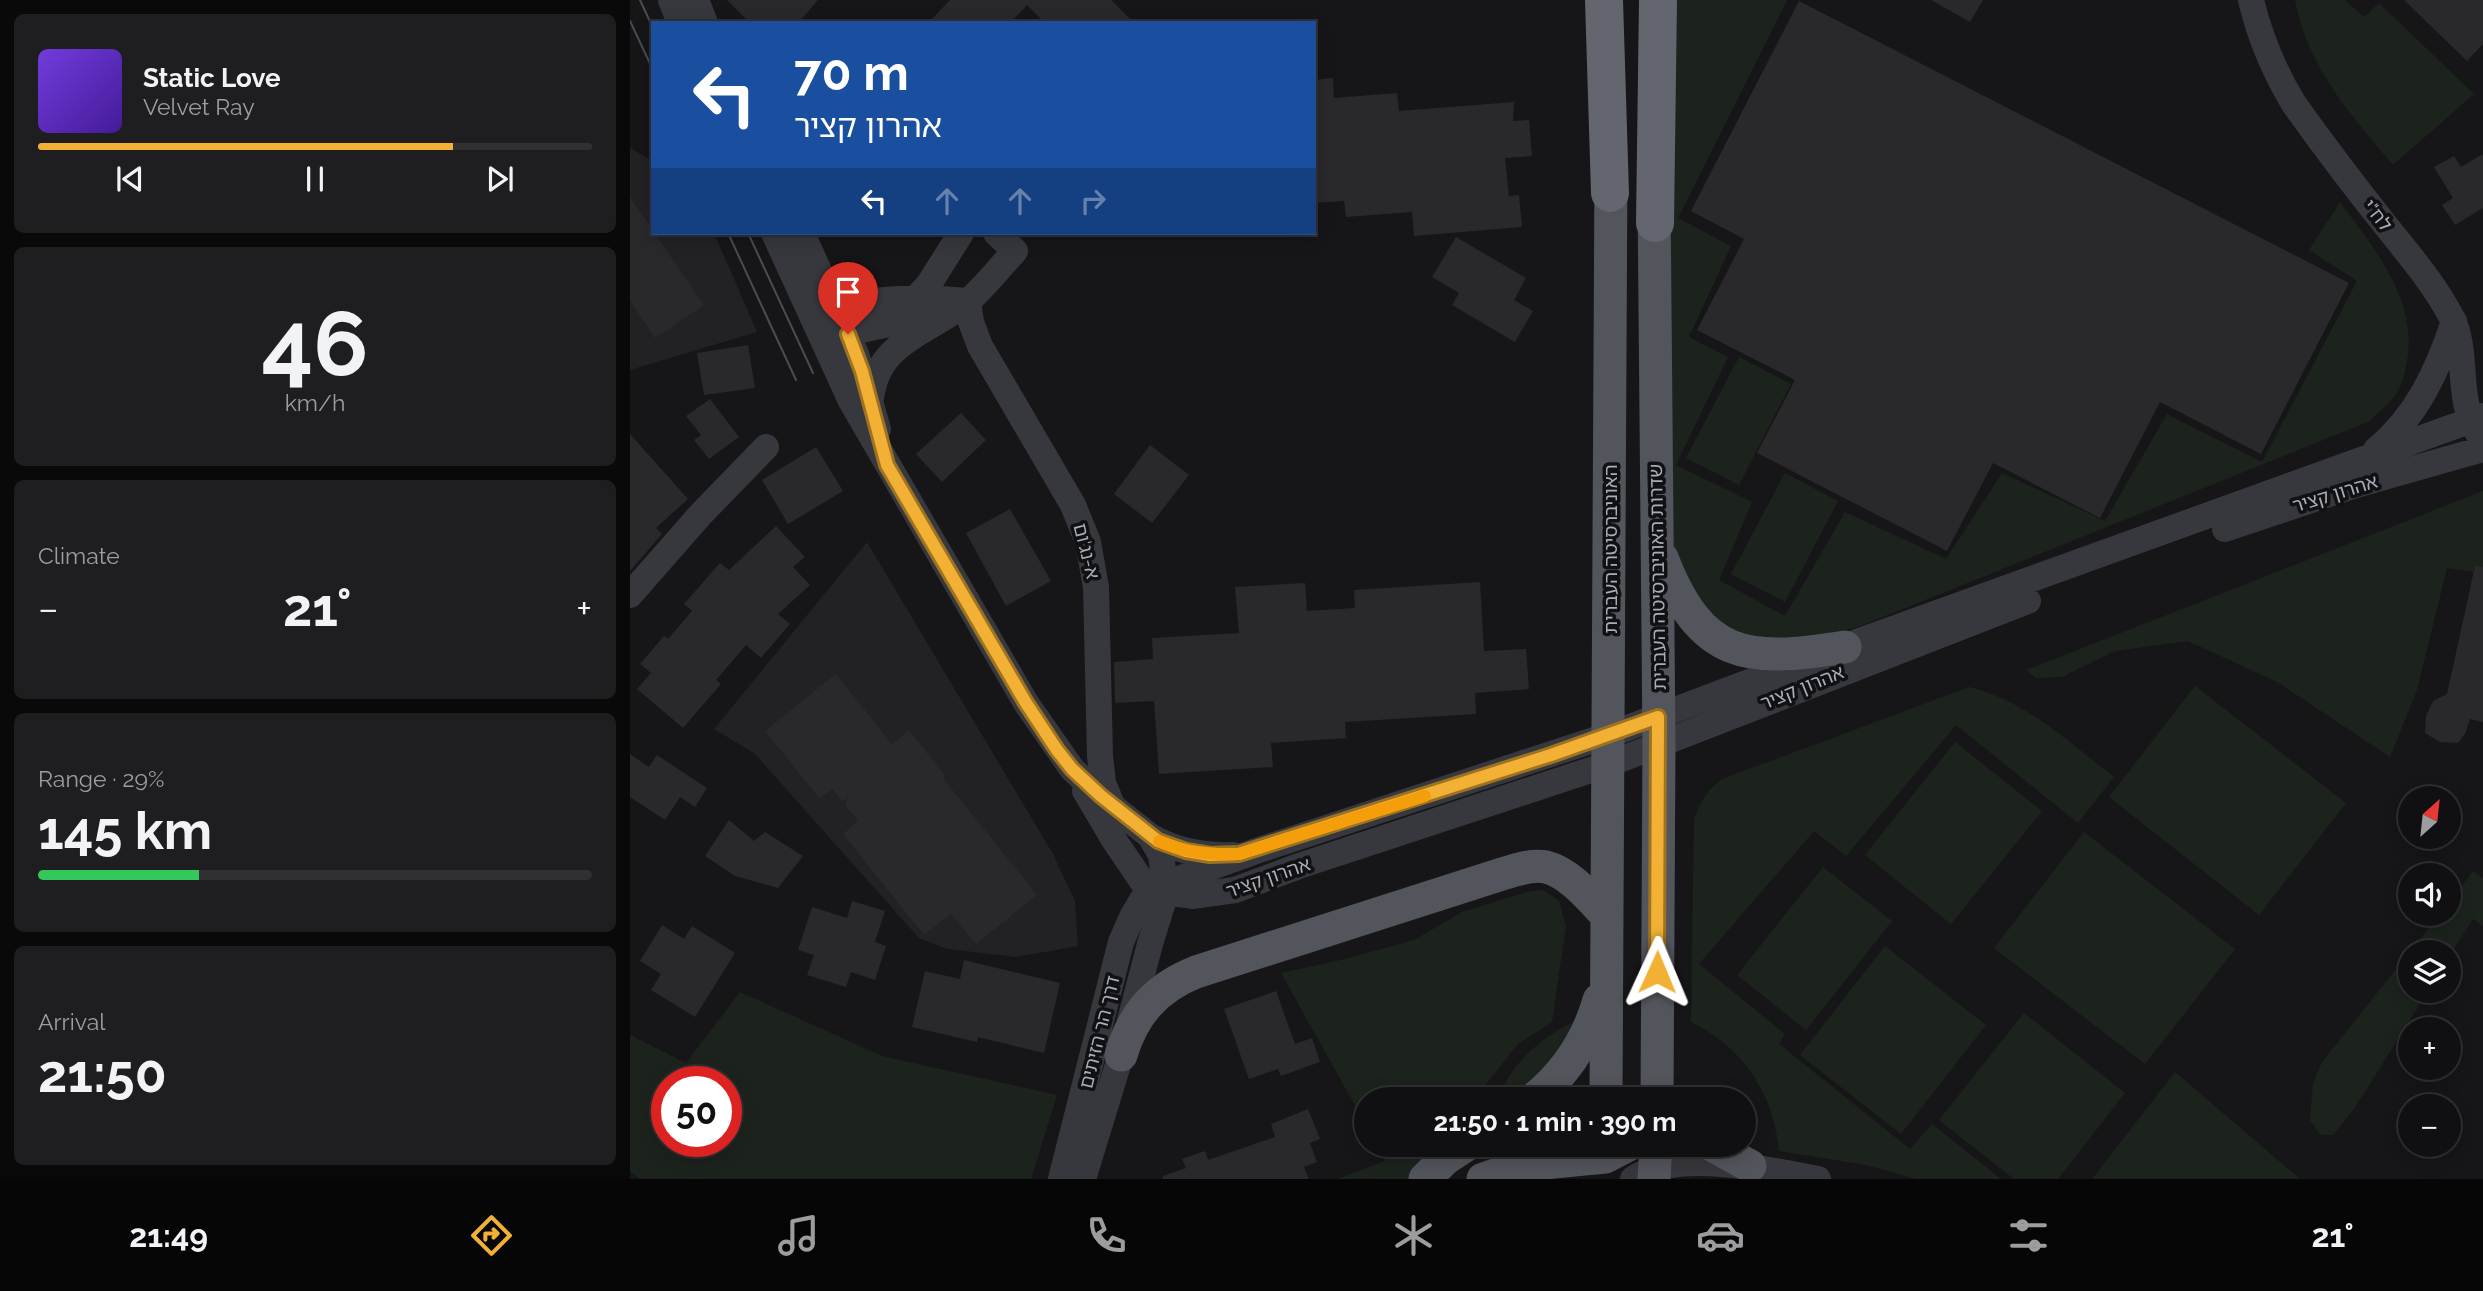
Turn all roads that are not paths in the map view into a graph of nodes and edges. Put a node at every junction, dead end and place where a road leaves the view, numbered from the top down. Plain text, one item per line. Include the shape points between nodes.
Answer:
1 (671, 0) edge
2 (696, 0) edge
3 (1604, 0) edge
4 (1618, 0) edge
5 (1645, 0) edge
6 (1658, 0) edge
7 (2251, 0) edge
8 (679, 21) edge
9 (704, 21) edge
10 (1610, 192) junction
11 (1655, 223) junction
12 (775, 235) edge
13 (803, 235) edge
14 (960, 235) edge
15 (1005, 242) edge
16 (916, 298) junction
17 (969, 312) junction
18 (940, 320) junction
19 (2454, 321) junction
20 (843, 323) junction
21 (820, 331) junction
22 (871, 401) junction
23 (2479, 425) edge
24 (766, 447) dead end
25 (2483, 449) edge
26 (887, 465) junction
27 (2347, 466) junction
28 (1656, 543) junction
29 (630, 594) edge
30 (1845, 647) junction
31 (1659, 731) junction
32 (1609, 749) junction
33 (1072, 769) junction
34 (1112, 806) junction
35 (1150, 836) junction
36 (1259, 850) junction
37 (1159, 889) junction
38 (1607, 916) junction
39 (1607, 967) junction
40 (1657, 1052) junction
41 (1121, 1055) junction
42 (1546, 1087) edge
43 (1606, 1087) edge
44 (1657, 1087) edge
45 (1667, 1087) edge
46 (1448, 1157) edge
47 (1734, 1157) edge
48 (1630, 1162) edge
49 (1750, 1166) junction
50 (1061, 1179) edge
51 (1083, 1179) edge
52 (1425, 1179) edge
53 (1483, 1179) edge
54 (1818, 1179) edge

1 - 8 street
2 - 9 street
3 - 10 highway
4 - 10 main road, האוניברסיטה העברית
5 - 11 main road
6 - 11 highway
7 - 19 street, לח"י via 2264,47 2294,104 2427,277
10 - 32 main road, האוניברסיטה העברית
11 - 28 main road, שדרות האוניברסיטה העברית
12 - 21 street
13 - 20 street
14 - 16 street
15 - 17 street
16 - 17 street
16 - 20 street via 874,301
17 - 18 street
17 - 34 street, א-נג'ום via 988,361 1073,505 1088,542 1095,572 1100,756
18 - 20 street via 868,328
18 - 22 street via 887,358 876,374
19 - 23 street, לח"י via 2465,392
19 - 27 street via 2430,382 2409,416 2376,450
20 - 21 street
20 - 22 street
21 - 26 street via 851,401
22 - 26 street
23 - 27 street, אהרון קציר
24 - 29 street
25 - 31 street, אהרון קציר via 2274,512 1877,658
26 - 33 street via 1026,703
27 - 30 street, אהרון קציר
28 - 30 main road via 1688,611 1718,641 1769,655
28 - 31 main road, שדרות האוניברסיטה העברית
30 - 31 street, אהרון קציר
31 - 32 street, אהרון קציר
31 - 40 main road, שדרות האוניברסיטה העברית
32 - 36 street, אהרון קציר
32 - 37 street, אהרון קציר via 1235,890 1206,896
32 - 38 main road, האוניברסיטה העברית
33 - 34 street
33 - 37 street via 1114,840
34 - 35 street
35 - 36 street via 1175,848 1210,855
35 - 37 street via 1161,855
36 - 37 street, אהרון קציר
37 - 41 street, דרך הר הזיתים
37 - 50 street, דרך הר הזיתים via 1132,917 1121,942
38 - 39 main road, האוניברסיטה העברית
38 - 41 main road via 1555,870 1539,867 1502,874 1177,981 1140,1013
39 - 42 main road via 1583,1042
39 - 43 main road, האוניברסיטה העברית
40 - 44 main road, שדרות האוניברסיטה העברית
40 - 45 main road
41 - 51 street, דרך הר הזיתים
46 - 52 main road
47 - 49 main road
48 - 49 street
48 - 53 main road via 1524,1165
49 - 54 street

